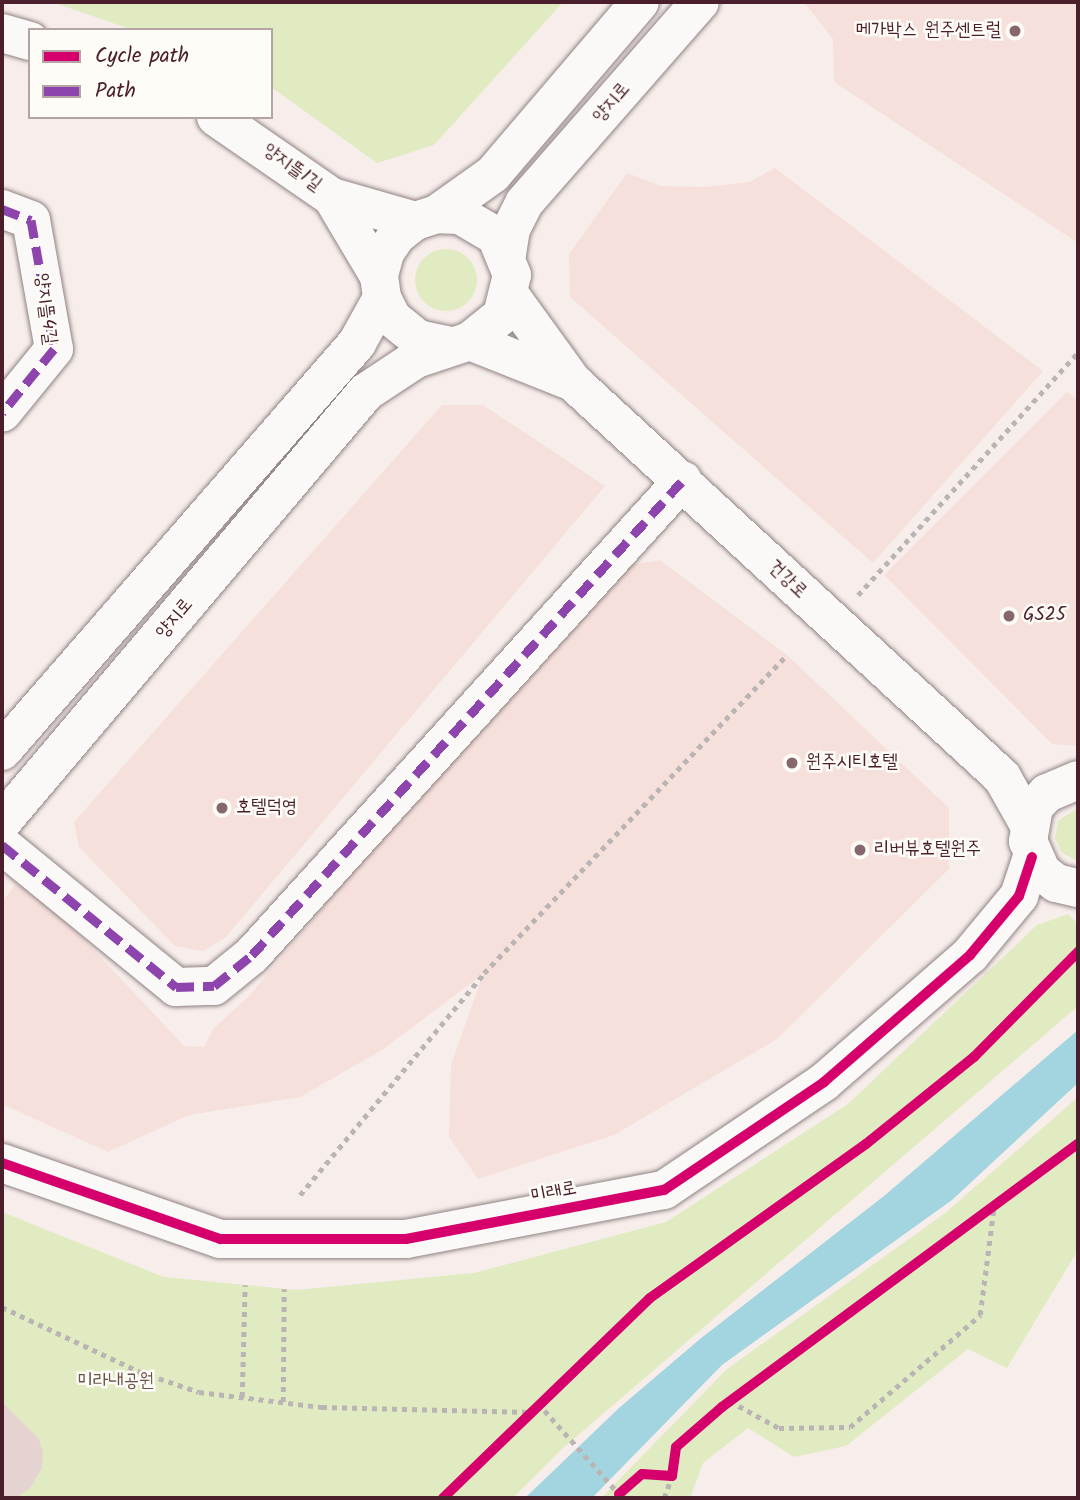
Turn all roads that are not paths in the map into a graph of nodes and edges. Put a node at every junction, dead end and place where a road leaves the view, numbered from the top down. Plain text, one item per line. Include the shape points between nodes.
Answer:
1 (640, 2) edge
2 (700, 2) edge
3 (2, 33) edge
4 (28, 40) edge
5 (219, 119) edge
6 (332, 197) junction
7 (2, 209) edge
8 (426, 218) junction
9 (507, 254) junction
10 (381, 287) junction
11 (510, 295) junction
12 (460, 344) junction
13 (573, 382) junction
14 (2, 413) edge
15 (683, 480) junction
16 (2, 751) edge
17 (2, 822) edge
18 (2, 845) edge
19 (1048, 845) edge
20 (2, 1163) edge

1 - 8 street via 493,174
2 - 9 street, 양지로 via 524,203 511,229
3 - 4 street
5 - 6 street, 양지뜰1길
6 - 8 street
6 - 10 street
7 - 14 street, 양지뜰4길 via 31,220 54,349
8 - 9 street via 460,215 480,223
8 - 10 street via 397,234 385,253
9 - 11 street
10 - 12 street via 392,318 408,334 429,344
10 - 16 street via 357,343
11 - 12 street via 502,315
11 - 13 street
12 - 13 street
12 - 17 street, 양지로 via 392,374 366,392
13 - 15 street, 건강로
15 - 18 street via 252,955 214,986 176,987
15 - 19 street, 건강로 via 1002,777
19 - 20 street, 미래로 via 970,956 824,1082 664,1190 406,1239 220,1240

